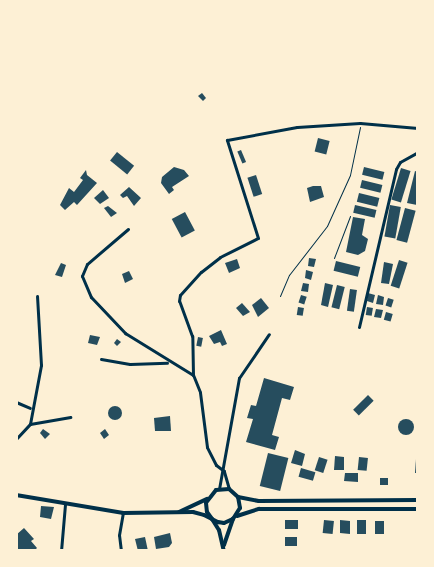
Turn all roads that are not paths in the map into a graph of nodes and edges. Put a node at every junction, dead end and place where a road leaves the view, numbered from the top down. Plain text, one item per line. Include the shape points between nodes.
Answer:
1 (418, 128) edge
2 (418, 152) edge
3 (128, 229) dead end
4 (38, 296) dead end
5 (359, 327) dead end
6 (269, 334) dead end
7 (101, 359) dead end
8 (169, 363) junction
9 (193, 375) junction
10 (16, 402) edge
11 (30, 408) junction
12 (70, 417) dead end
13 (30, 424) junction
14 (16, 439) edge
15 (224, 471) junction
16 (219, 489) junction
17 (229, 489) junction
18 (16, 495) edge
19 (238, 497) junction
20 (208, 499) junction
21 (418, 500) edge
22 (65, 504) junction
23 (418, 509) edge
24 (123, 513) junction
25 (174, 514) junction
26 (235, 518) junction
27 (212, 519) junction
28 (224, 545) junction
29 (61, 551) edge
30 (121, 551) edge
31 (224, 551) edge

1 - 9 street via 360,123 298,127 227,140 258,238 220,257 180,295 180,309 192,336
2 - 5 street via 400,162 396,169
3 - 8 street via 87,264 82,276 91,297 106,316 124,333
4 - 11 street via 41,365
6 - 15 street via 239,378 230,411
7 - 8 street via 130,364
8 - 9 street
9 - 15 street via 200,392 207,447 216,465
10 - 11 street
11 - 13 street
12 - 13 street
13 - 14 street
15 - 16 street
15 - 17 street
16 - 17 street
16 - 20 street
17 - 19 street
18 - 22 street
19 - 21 street via 259,501
19 - 26 street via 240,505
20 - 25 street
20 - 27 street via 206,507
22 - 24 street
22 - 29 street
23 - 26 street via 259,510
24 - 25 street
24 - 30 street via 119,535
25 - 27 street via 193,512
26 - 27 street via 224,523
26 - 28 street
27 - 28 street
28 - 31 street

